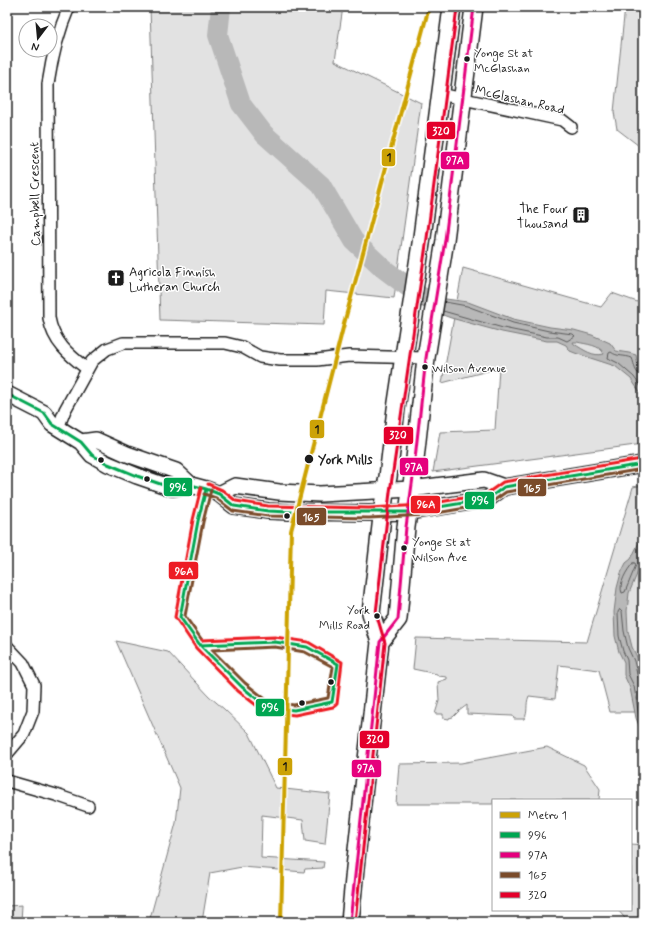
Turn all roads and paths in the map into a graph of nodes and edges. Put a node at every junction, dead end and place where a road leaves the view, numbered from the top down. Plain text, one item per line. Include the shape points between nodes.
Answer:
1 (68, 7) edge
2 (452, 7) edge
3 (474, 7) edge
4 (440, 94) junction
5 (462, 100) junction
6 (571, 126) dead end
7 (404, 357) junction
8 (426, 358) junction
9 (87, 369) junction
10 (7, 394) edge
11 (7, 405) edge
12 (55, 426) junction
13 (643, 464) edge
14 (504, 486) junction
15 (411, 489) junction
16 (385, 491) junction
17 (219, 494) junction
18 (408, 512) junction
19 (382, 513) junction
20 (380, 642) junction
21 (7, 646) edge
22 (7, 754) edge
23 (7, 782) edge
24 (88, 806) dead end
25 (350, 922) edge

1 - 9 street, Campbell Crescent via 56,42 48,84 50,318 52,331 59,343
2 - 4 main road
3 - 5 main road
4 - 5 street, McGlashan Road
4 - 7 main road
5 - 6 street, McGlashan Road via 562,120
5 - 8 main road via 445,240
7 - 8 street
7 - 9 street via 349,356 318,360 280,360 260,357 242,347 225,343 128,342 103,351
7 - 16 main road
8 - 15 main road
9 - 12 street
10 - 12 main road via 44,413
11 - 12 main road via 40,422
12 - 17 main road via 81,442 96,440 176,471 191,485
13 - 14 main road
14 - 15 main road via 484,480
14 - 18 main road via 488,499
15 - 16 main road
15 - 18 main road
16 - 17 main road via 320,494 235,486
16 - 19 main road
17 - 19 main road via 234,506 268,511
18 - 19 main road
18 - 20 main road via 398,619
19 - 20 main road via 371,613
20 - 25 main road
21 - 22 street via 23,663 34,685 33,711 24,734
23 - 24 street

